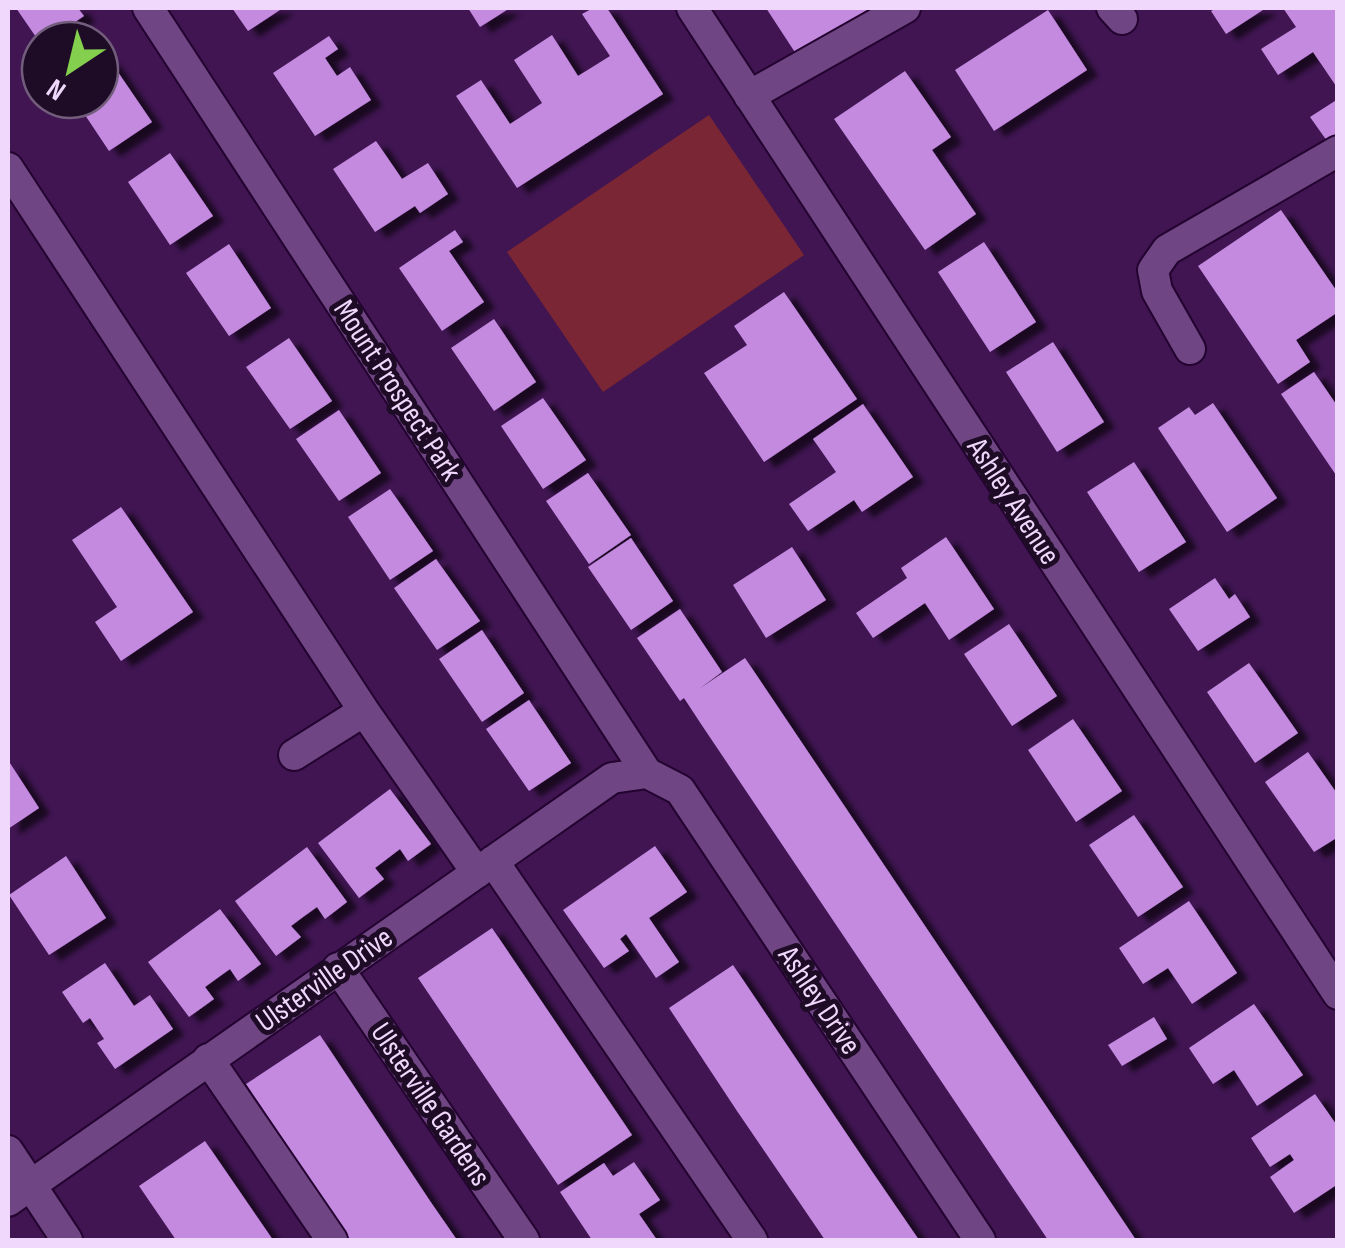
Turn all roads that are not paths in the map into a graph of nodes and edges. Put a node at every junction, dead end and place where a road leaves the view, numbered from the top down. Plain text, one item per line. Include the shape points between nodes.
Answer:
1 (148, 8) edge
2 (692, 8) edge
3 (905, 8) edge
4 (750, 96) junction
5 (1338, 151) edge
6 (8, 168) edge
7 (1190, 349) dead end
8 (364, 711) junction
9 (294, 755) dead end
10 (647, 772) junction
11 (486, 867) junction
12 (338, 968) junction
13 (1338, 994) edge
14 (208, 1060) junction
15 (8, 1152) edge
16 (19, 1194) edge
17 (67, 1240) edge
18 (332, 1240) edge
19 (524, 1240) edge
20 (752, 1240) edge
21 (980, 1240) edge

1 - 10 street, Mount Prospect Park
2 - 4 street, Ashley Avenue
3 - 4 street
4 - 13 street, Ashley Avenue
5 - 7 street via 1167,250 1153,270 1157,291
6 - 8 street
8 - 9 street
8 - 11 street
10 - 11 street, Ulsterville Drive via 612,778
10 - 21 street, Ashley Drive via 680,790
11 - 12 street, Ulsterville Drive
11 - 20 street
12 - 14 street, Ulsterville Drive
12 - 19 street, Ulsterville Gardens
14 - 16 street, Ulsterville Drive
14 - 18 street
15 - 16 street
16 - 17 street

